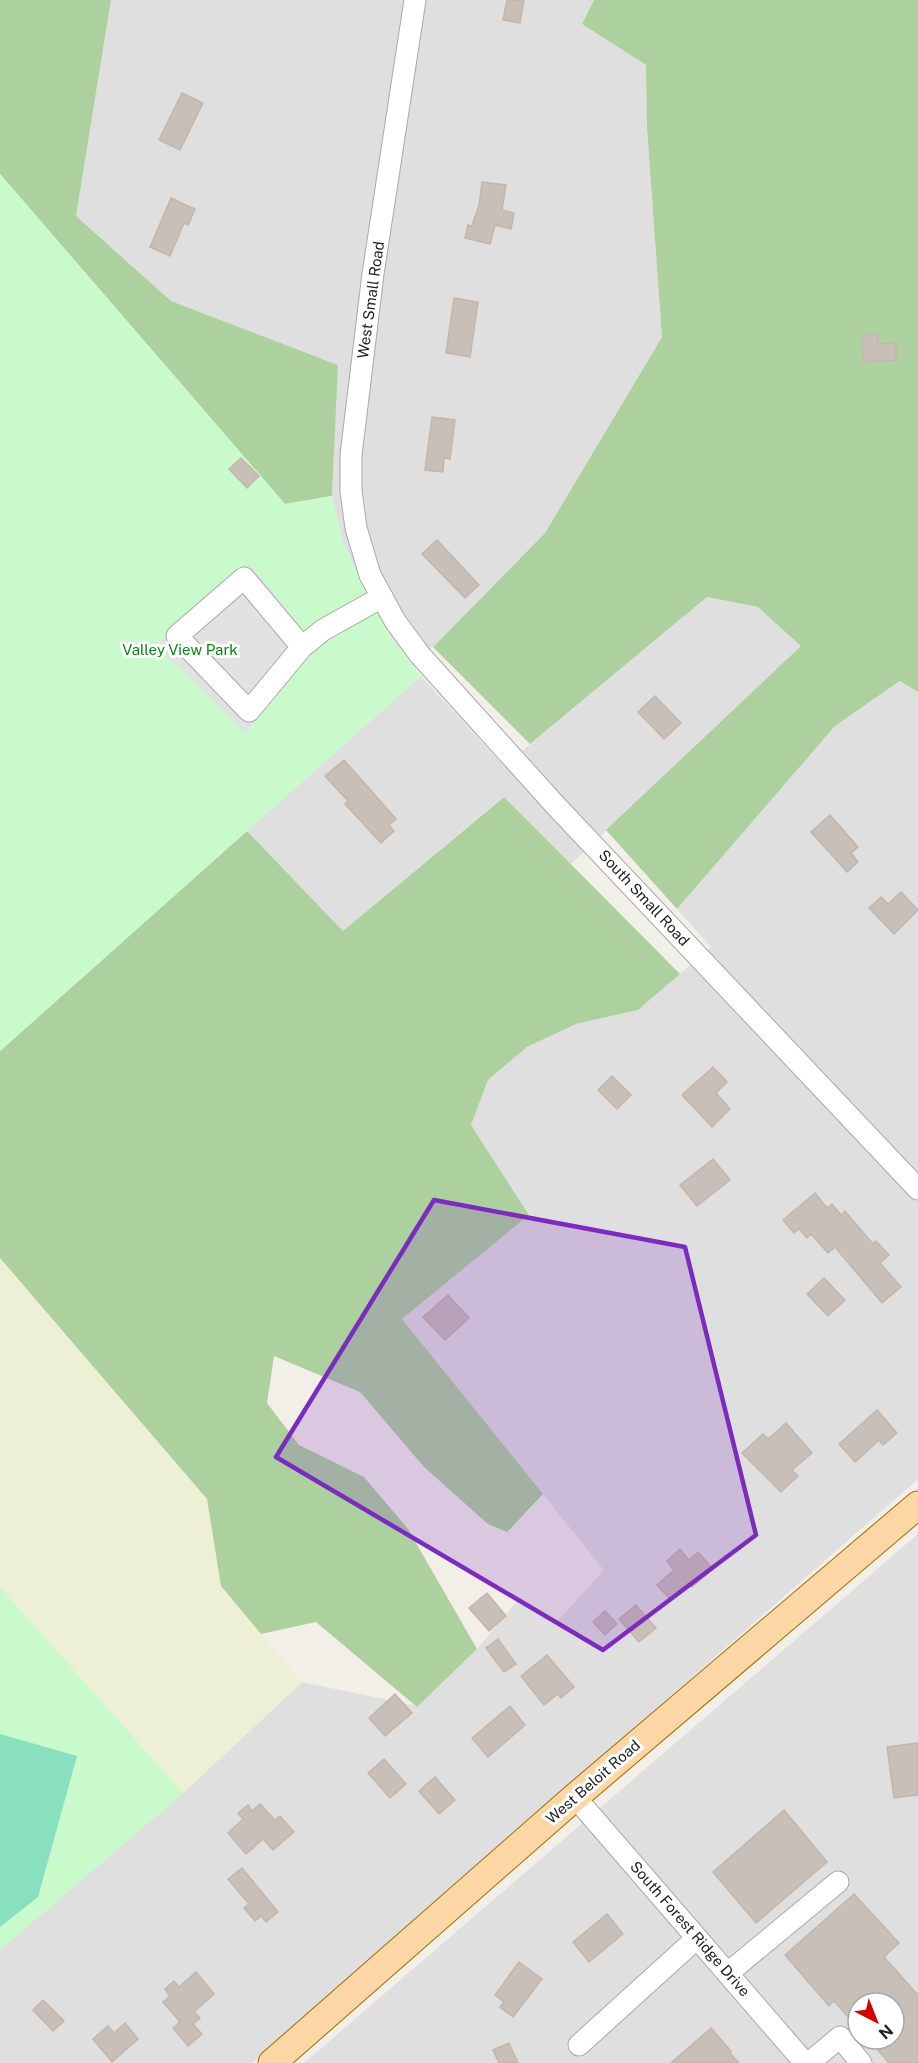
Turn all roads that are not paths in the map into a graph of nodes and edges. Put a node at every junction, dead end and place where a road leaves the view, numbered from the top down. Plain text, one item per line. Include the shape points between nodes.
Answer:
1 (415, 0) edge
2 (382, 597) junction
3 (302, 647) junction
4 (918, 1189) edge
5 (918, 1505) edge
6 (575, 1797) junction
7 (838, 1882) dead end
8 (697, 1938) junction
9 (728, 1973) junction
10 (579, 2045) dead end
11 (272, 2063) edge
12 (807, 2063) edge
13 (861, 2063) edge

1 - 2 street, West Small Road via 373,274 351,455 356,528 370,575
2 - 3 street via 323,630
2 - 4 street, South Small Road via 420,655 541,789
3 - 3 street via 249,711 177,636 244,578
5 - 6 main road, West Beloit Road
6 - 8 street, South Forest Ridge Drive
6 - 11 main road, West Beloit Road
7 - 9 street
8 - 9 street, South Forest Ridge Drive
8 - 10 street
9 - 12 street, South Forest Ridge Drive
12 - 13 street via 840,2037

